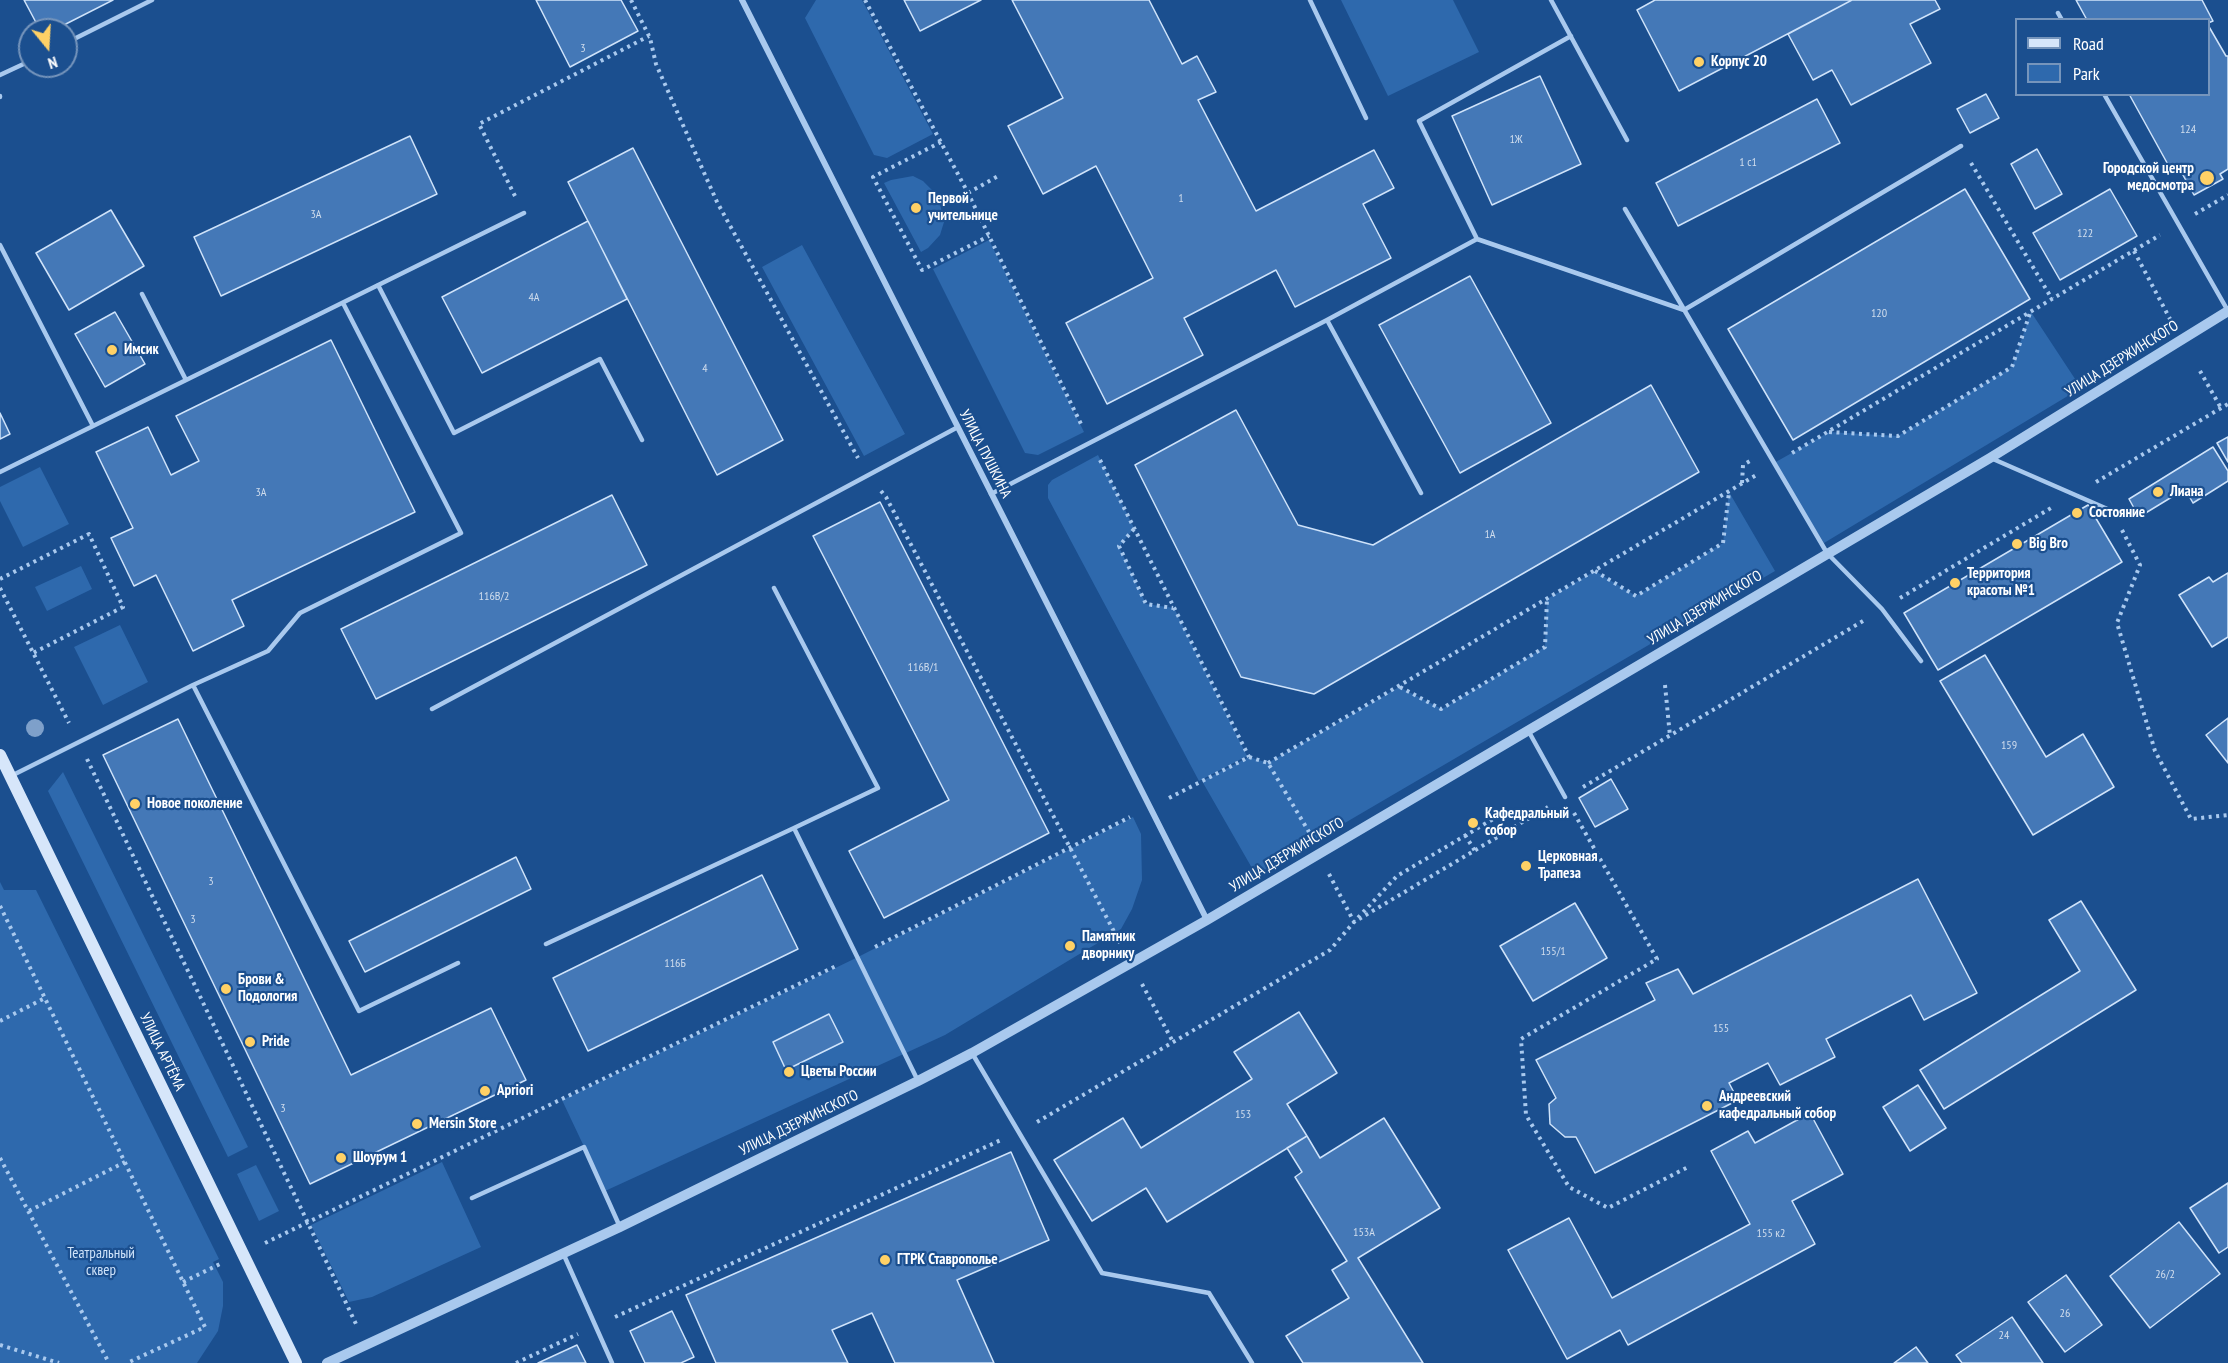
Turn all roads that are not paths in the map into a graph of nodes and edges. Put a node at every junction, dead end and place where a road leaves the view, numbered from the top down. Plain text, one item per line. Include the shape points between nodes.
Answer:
1 (152, 0) edge
2 (1310, 0) edge
3 (1551, 0) edge
4 (745, 1) edge
5 (2058, 13) dead end
6 (2061, 18) edge
7 (1571, 36) junction
8 (78, 37) edge
9 (18, 66) edge
10 (0, 75) edge
11 (2105, 96) edge
12 (1366, 118) dead end
13 (1627, 140) dead end
14 (1961, 146) road end
15 (1625, 209) dead end
16 (524, 213) road end
17 (1477, 239) junction
18 (0, 245) edge
19 (378, 285) junction
20 (142, 294) dead end
21 (343, 303) junction
22 (1684, 310) junction
23 (2228, 311) edge
24 (1327, 320) junction
25 (186, 381) junction
26 (93, 426) junction
27 (958, 427) junction
28 (642, 440) dead end
29 (1990, 458) junction
30 (0, 472) edge
31 (1421, 493) dead end
32 (992, 494) junction
33 (2112, 511) road end
34 (1827, 553) junction
35 (774, 588) dead end
36 (1921, 661) dead end
37 (193, 685) junction
38 (432, 709) dead end
39 (1528, 730) junction
40 (0, 755) edge
41 (10, 776) junction
42 (1565, 797) road end
43 (794, 828) junction
44 (1207, 920) junction
45 (546, 944) dead end
46 (458, 963) dead end
47 (972, 1053) junction
48 (918, 1081) junction
49 (472, 1198) dead end
50 (620, 1227) junction
51 (563, 1253) junction
52 (296, 1363) edge
53 (327, 1363) edge
54 (612, 1363) edge
55 (1252, 1363) edge

1 - 8 lane
2 - 12 lane
3 - 7 lane
4 - 27 street, УЛИЦА ПУШКИНА
5 - 6 lane
7 - 13 lane
7 - 17 lane via 1419,121
9 - 10 lane
11 - 23 lane
14 - 22 lane
15 - 22 lane
16 - 19 lane
17 - 22 lane
17 - 24 lane
18 - 26 lane
19 - 21 lane
19 - 28 lane via 454,433 600,359
20 - 25 lane
21 - 25 lane
21 - 37 lane via 461,532 300,613 268,651
22 - 34 lane
23 - 29 street, УЛИЦА ДЗЕРЖИНСКОГО
24 - 31 lane
24 - 32 lane
25 - 26 lane
26 - 30 lane
27 - 32 street, УЛИЦА ПУШКИНА
27 - 38 lane
29 - 33 lane
29 - 34 street, УЛИЦА ДЗЕРЖИНСКОГО
32 - 44 street, УЛИЦА ПУШКИНА
34 - 36 lane via 1882,609
34 - 39 street, УЛИЦА ДЗЕРЖИНСКОГО
35 - 43 lane via 878,788
37 - 41 lane
37 - 46 lane via 359,1011
39 - 42 lane
39 - 44 street, УЛИЦА ДЗЕРЖИНСКОГО
40 - 41 main road, УЛИЦА АРТЁМА
41 - 52 main road, УЛИЦА АРТЁМА
43 - 45 lane
43 - 48 lane
44 - 47 street, УЛИЦА ДЗЕРЖИНСКОГО
47 - 48 street, УЛИЦА ДЗЕРЖИНСКОГО
47 - 55 lane via 1102,1273 1209,1293
48 - 50 street, УЛИЦА ДЗЕРЖИНСКОГО
49 - 50 lane via 584,1147
50 - 51 street, УЛИЦА ДЗЕРЖИНСКОГО
51 - 53 street, УЛИЦА ДЗЕРЖИНСКОГО
51 - 54 lane

